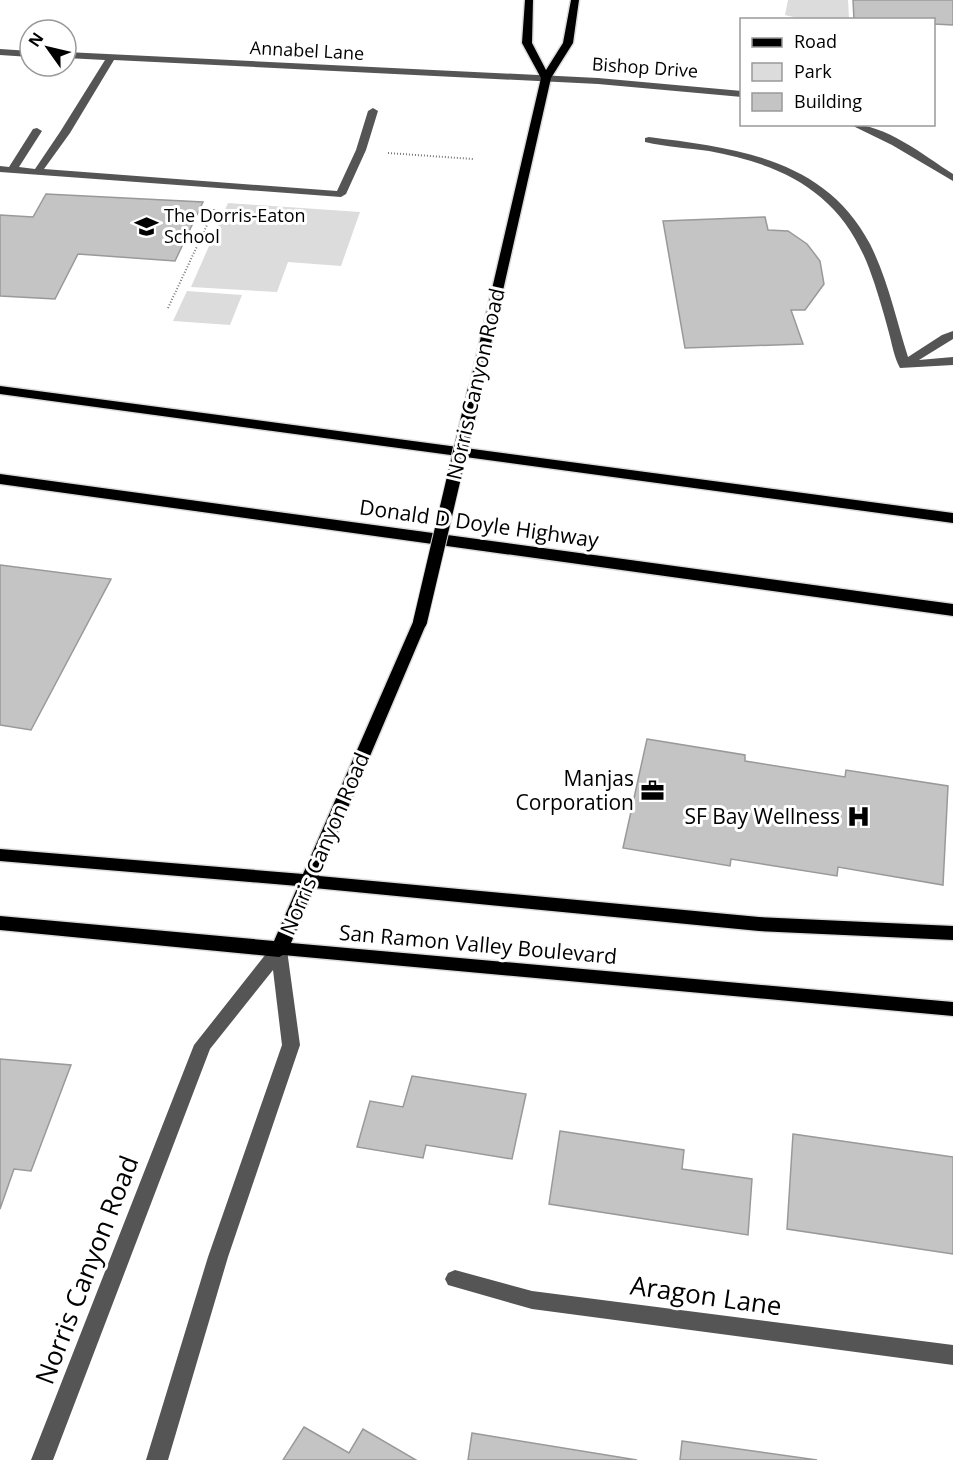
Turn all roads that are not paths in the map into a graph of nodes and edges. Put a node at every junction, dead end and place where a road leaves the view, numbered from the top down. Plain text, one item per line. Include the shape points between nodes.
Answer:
1 (529, 0) edge
2 (575, 0) edge
3 (0, 52) edge
4 (18, 53) edge
5 (78, 57) edge
6 (111, 58) junction
7 (546, 78) junction
8 (740, 94) edge
9 (373, 111) dead end
10 (858, 126) edge
11 (37, 131) dead end
12 (649, 140) dead end
13 (0, 170) edge
14 (12, 170) junction
15 (38, 171) junction
16 (953, 178) edge
17 (953, 335) edge
18 (953, 361) edge
19 (904, 365) junction
20 (0, 390) edge
21 (0, 479) edge
22 (953, 518) edge
23 (953, 610) edge
24 (0, 855) edge
25 (309, 881) junction
26 (0, 923) edge
27 (953, 933) edge
28 (279, 950) junction
29 (953, 1009) edge
30 (455, 1279) dead end
31 (953, 1355) edge
32 (42, 1460) edge
33 (157, 1460) edge

1 - 7 main road via 527,43
2 - 7 main road, Norris Canyon Road via 568,44
3 - 4 street
5 - 6 street, Annabel Lane
6 - 7 street, Annabel Lane
6 - 15 street
7 - 8 street, Bishop Drive
7 - 25 main road, Norris Canyon Road, bridge via 420,622
9 - 15 street via 361,150 340,194
10 - 16 street via 896,143
11 - 14 street
12 - 19 street via 732,151 770,162 803,179 834,202 855,228 877,274
13 - 14 street
14 - 15 street
17 - 19 street
18 - 19 street
20 - 22 highway
21 - 23 highway, Donald D Doyle Highway
24 - 25 main road
25 - 27 main road via 759,924
25 - 28 main road, Norris Canyon Road
26 - 28 main road, San Ramon Valley Boulevard
28 - 29 main road, San Ramon Valley Boulevard
28 - 32 street, Norris Canyon Road via 203,1046
28 - 33 street, Norris Canyon Road via 291,1045 218,1257
30 - 31 street, Aragon Lane via 532,1300

